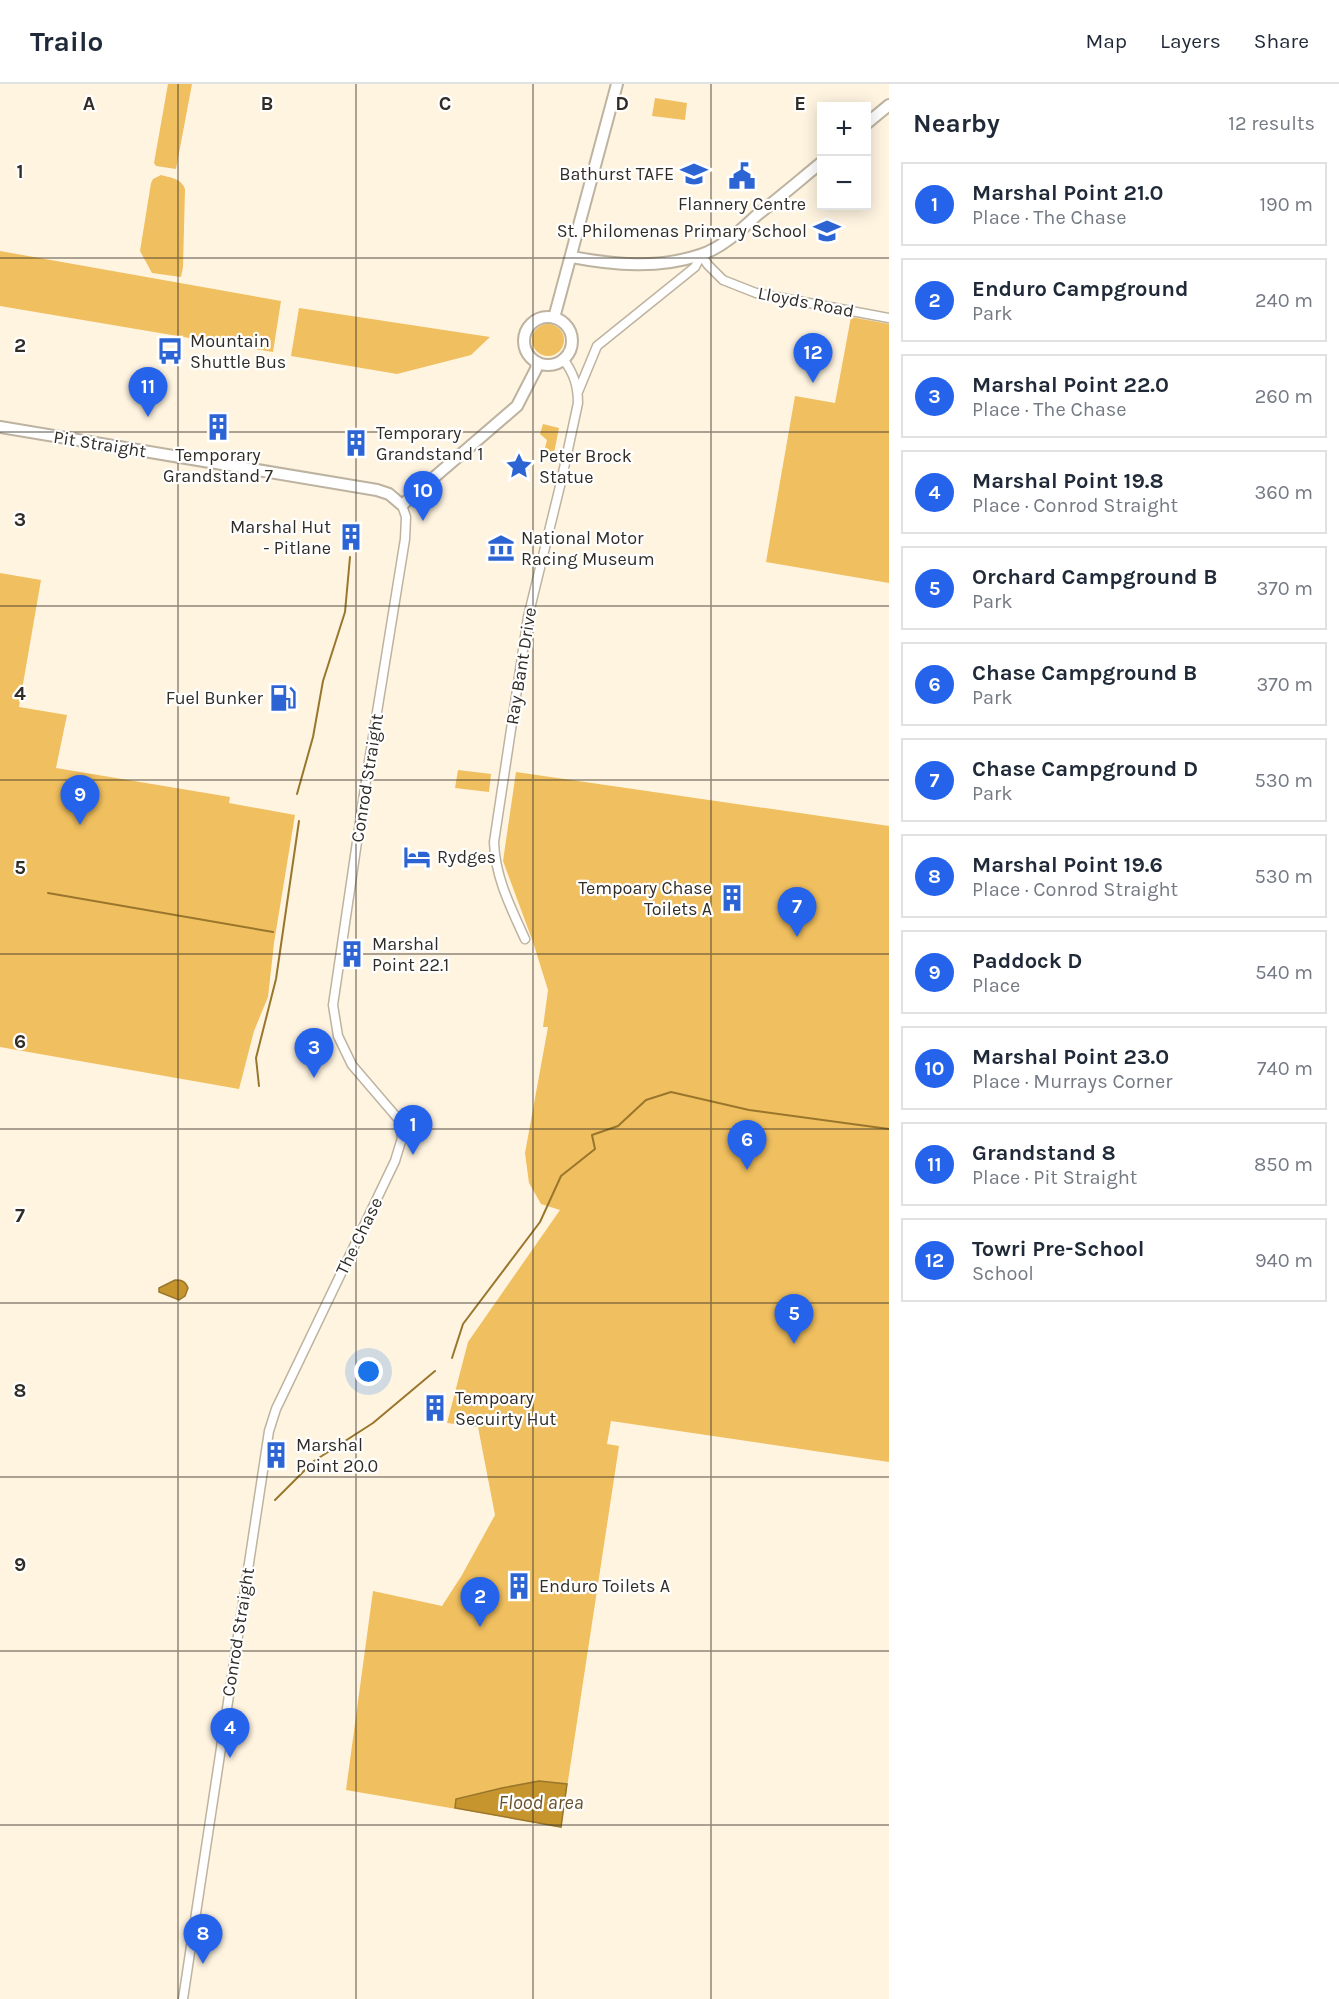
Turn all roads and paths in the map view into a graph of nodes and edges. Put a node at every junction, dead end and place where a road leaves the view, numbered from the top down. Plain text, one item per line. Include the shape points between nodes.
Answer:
1 (617, 84) edge
2 (889, 105) edge
3 (871, 121) edge
4 (817, 166) edge
5 (701, 255) junction
6 (572, 257) junction
7 (554, 318) junction
8 (889, 318) edge
9 (563, 359) junction
10 (537, 362) junction
11 (578, 392) junction
12 (0, 428) edge
13 (402, 506) junction
14 (525, 939) dead end
15 (333, 1005) joint
16 (261, 1478) joint
17 (183, 1999) edge

1 - 6 street
2 - 3 street
4 - 5 street via 732,236
5 - 6 street via 638,265
5 - 8 street, Lloyds Road via 723,280 756,293
5 - 11 street, Ray Bant Drive via 695,267 597,346
6 - 7 street
7 - 9 street via 570,332 571,346
7 - 10 street via 534,321 525,333 524,347
9 - 10 street via 550,364
9 - 11 street, Ray Bant Drive via 572,370
10 - 13 street via 517,406
11 - 14 street, Ray Bant Drive via 576,415 528,616 494,842 494,861
12 - 13 street, Pit Straight via 377,490 389,494
13 - 15 street, Conrod Straight via 407,521
15 - 16 street, The Chase via 346,1055 362,1079 396,1114 402,1138 395,1161 276,1409
16 - 17 street, Conrod Straight

